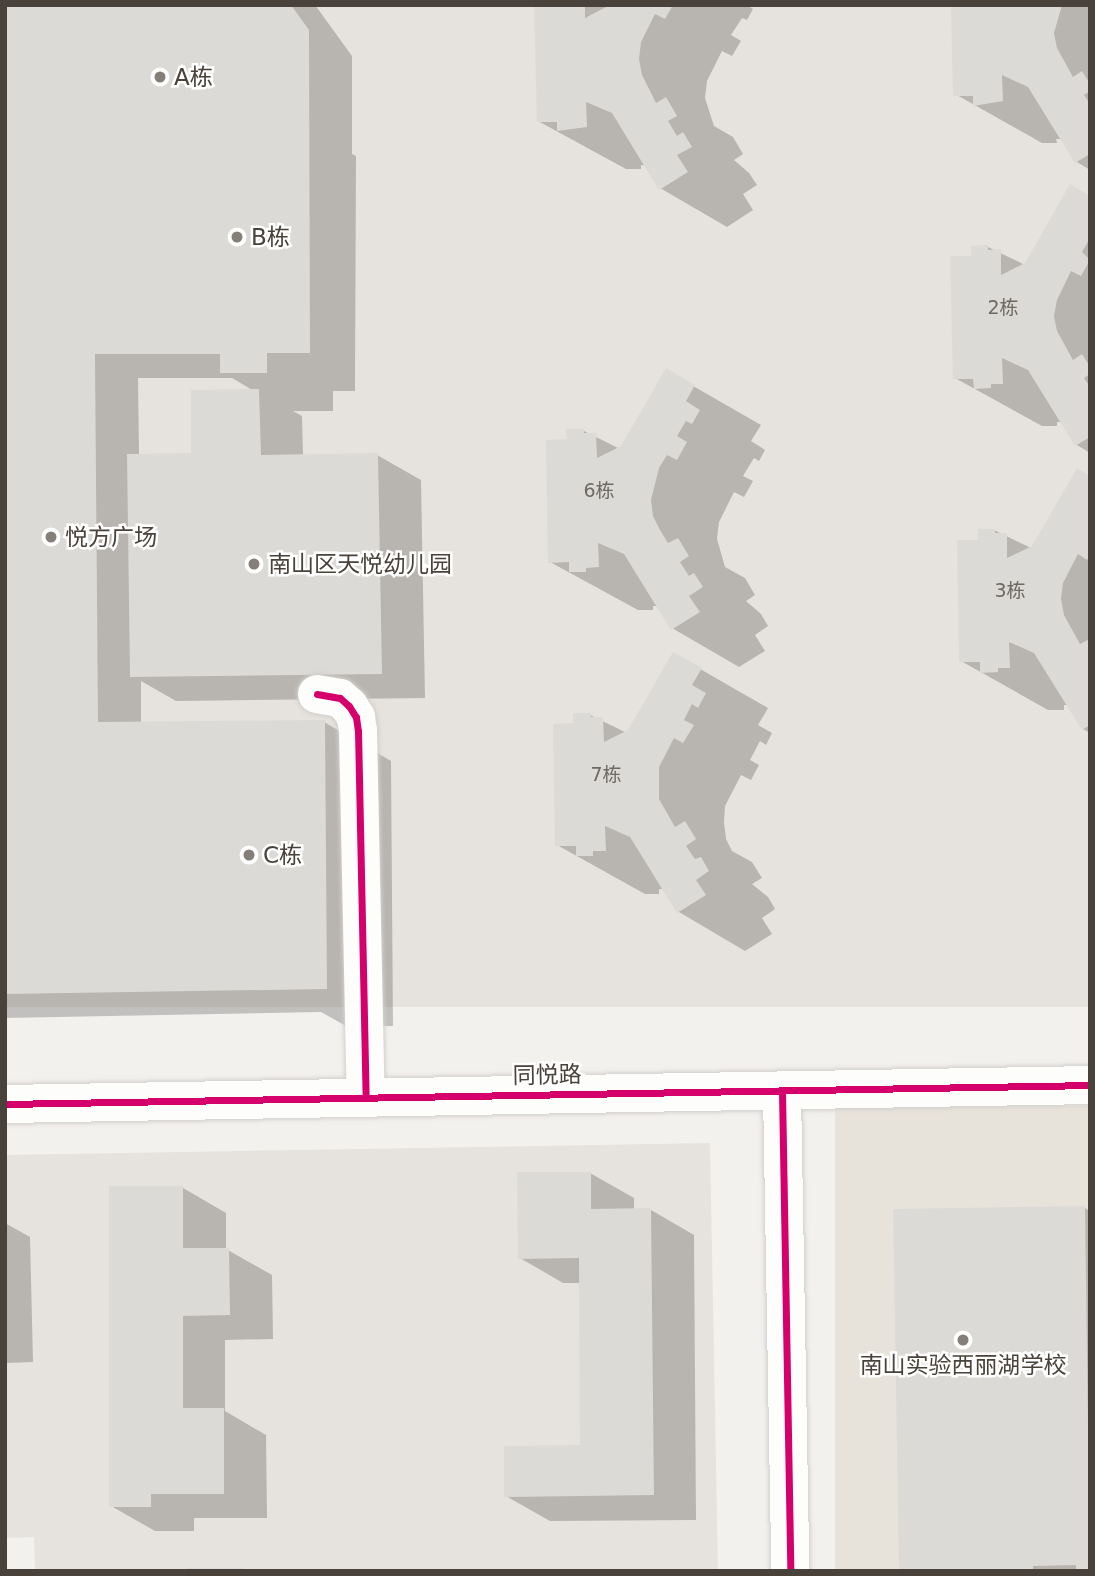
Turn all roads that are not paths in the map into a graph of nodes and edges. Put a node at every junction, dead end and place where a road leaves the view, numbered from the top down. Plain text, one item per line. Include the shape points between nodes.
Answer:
1 (317, 694) dead end
2 (1090, 1085) edge
3 (782, 1091) junction
4 (366, 1098) junction
5 (5, 1104) edge
6 (790, 1571) edge

1 - 4 street via 340,698 349,706 358,731
2 - 3 street, 同悦路
3 - 4 street, 同悦路
3 - 6 street
4 - 5 street, 同悦路

